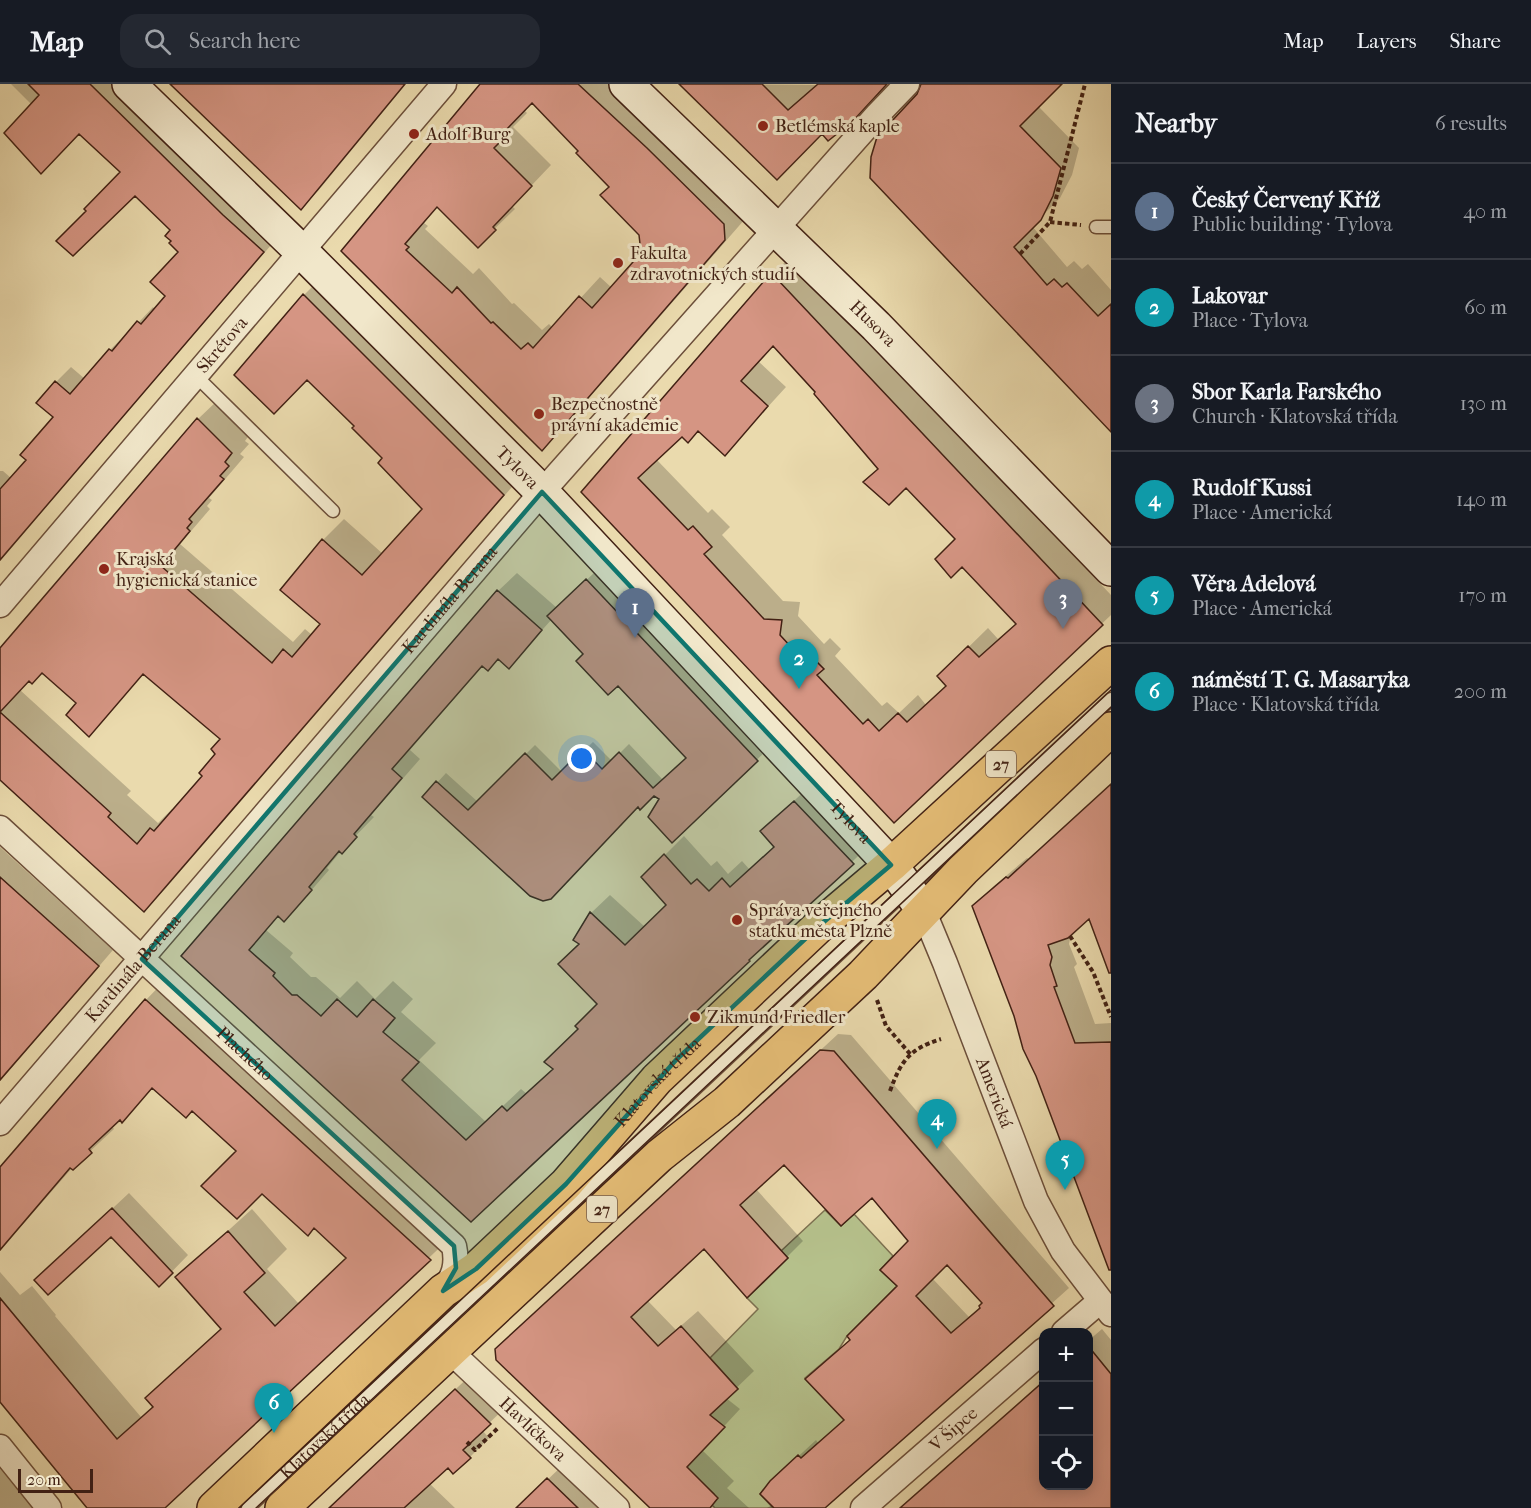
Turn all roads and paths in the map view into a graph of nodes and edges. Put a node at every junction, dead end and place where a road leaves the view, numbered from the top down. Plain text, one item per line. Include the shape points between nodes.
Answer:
1 (129, 84) edge
2 (444, 84) edge
3 (626, 84) edge
4 (907, 84) edge
5 (1085, 84) edge
6 (1050, 222) junction
7 (1096, 226) joint
8 (1111, 227) edge
9 (776, 230) junction
10 (302, 252) junction
11 (1020, 254) dead end
12 (196, 376) junction
13 (542, 492) junction
14 (333, 511) dead end
15 (1111, 569) edge
16 (0, 605) edge
17 (1111, 663) edge
18 (1111, 699) edge
19 (1111, 729) edge
20 (0, 828) edge
21 (908, 888) junction
22 (1070, 936) dead end
23 (142, 959) junction
24 (1111, 1017) edge
25 (941, 1040) dead end
26 (898, 1041) dead end
27 (911, 1055) junction
28 (890, 1091) dead end
29 (0, 1123) edge
30 (443, 1292) junction
31 (1106, 1307) edge
32 (1071, 1328) edge
33 (450, 1351) junction
34 (1039, 1354) edge
35 (498, 1428) dead end
36 (467, 1442) dead end
37 (0, 1447) edge
38 (278, 1495) edge
39 (49, 1508) edge
40 (214, 1508) edge
41 (248, 1508) edge
42 (617, 1508) edge
43 (863, 1508) edge

1 - 10 street, Tylova
2 - 10 street, Skrétova
3 - 9 street, Husova
4 - 9 street, Kardinála Berana
5 - 6 path
6 - 7 path
6 - 11 path
7 - 8 lane
9 - 13 street, Kardinála Berana
9 - 15 street, Husova via 876,326
10 - 12 street, Skrétova
10 - 13 street, Tylova
12 - 14 lane
12 - 16 street, Skrétova
13 - 21 street, Tylova
13 - 23 street, Kardinála Berana
17 - 21 main road, Klatovská třída / 27
18 - 21 lane, Klatovská třída
19 - 21 main road, Klatovská třída / 27
20 - 23 street, Plachého
21 - 30 main road, Klatovská třída / 27 via 819,926 657,1079 566,1184 476,1269
21 - 31 street, Americká via 945,963 1036,1201 1063,1251
21 - 33 main road, Klatovská třída / 27 via 863,975 727,1102 659,1156
21 - 38 lane, Klatovská třída
22 - 24 path via 1093,972
23 - 29 street, Kardinála Berana
23 - 30 street, Plachého via 454,1246 456,1268
25 - 27 path via 923,1045
26 - 27 path
27 - 28 path via 900,1066
30 - 38 main road, Klatovská třída / 27
31 - 32 street
33 - 38 main road, Klatovská třída / 27
33 - 42 street, Havlíčkova
34 - 43 street, V Šipce
35 - 36 path via 475,1450
37 - 39 street
38 - 40 main road, Klatovská třída / 27
38 - 41 lane, Klatovská třída

